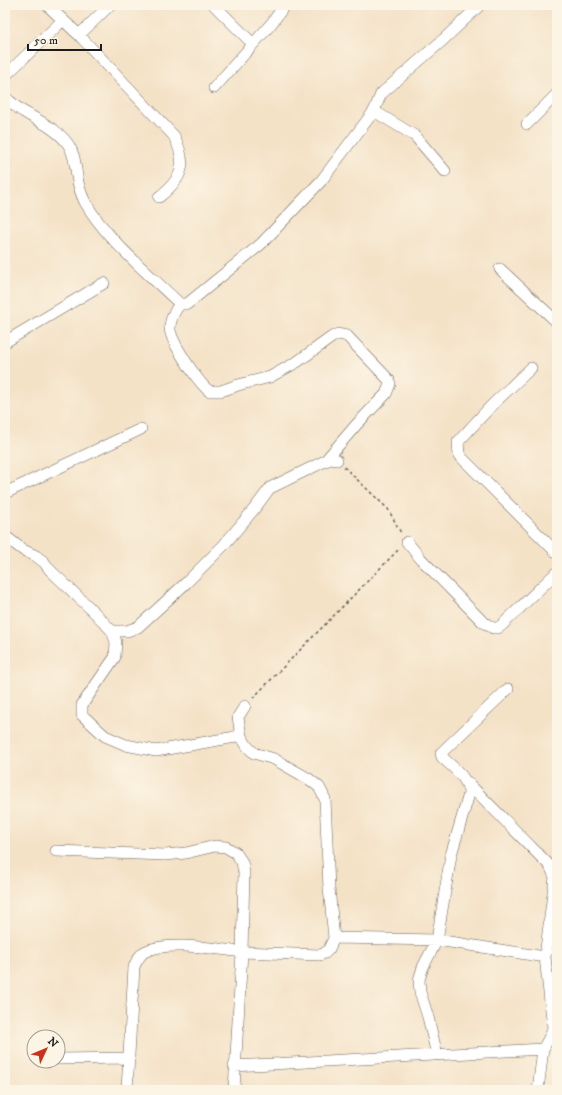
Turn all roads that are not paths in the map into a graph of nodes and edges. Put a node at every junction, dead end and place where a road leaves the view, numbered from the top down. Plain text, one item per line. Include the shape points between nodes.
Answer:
1 (48, 5) edge
2 (110, 5) edge
3 (214, 5) edge
4 (285, 5) edge
5 (480, 5) edge
6 (63, 20) junction
7 (79, 35) junction
8 (253, 44) junction
9 (5, 76) edge
10 (214, 88) dead end
11 (557, 94) edge
12 (5, 97) edge
13 (374, 111) junction
14 (527, 124) dead end
15 (445, 171) dead end
16 (158, 197) dead end
17 (500, 269) dead end
18 (104, 283) dead end
19 (180, 304) junction
20 (557, 322) edge
21 (5, 342) edge
22 (531, 368) dead end
23 (141, 429) dead end
24 (5, 493) edge
25 (5, 536) edge
26 (407, 542) road end
27 (557, 553) edge
28 (557, 572) edge
29 (112, 632) junction
30 (508, 689) dead end
31 (245, 706) road end
32 (241, 736) junction
33 (466, 781) junction
34 (56, 851) dead end
35 (334, 938) junction
36 (437, 940) junction
37 (242, 952) junction
38 (546, 957) junction
39 (543, 1049) junction
40 (437, 1055) junction
41 (129, 1058) junction
42 (66, 1059) edge
43 (234, 1066) junction
44 (128, 1090) edge
45 (234, 1090) edge
46 (538, 1090) edge

1 - 6 street
2 - 7 street
3 - 8 street
4 - 8 street
5 - 13 street via 381,94
6 - 7 street
6 - 9 street
7 - 16 street via 174,136 181,150 182,170 177,180
8 - 10 street
11 - 14 street
12 - 19 street via 22,112 47,126 64,140 75,159 80,188 91,212 119,246
13 - 15 street via 415,136
13 - 19 street via 321,181 261,244 193,300 187,304
17 - 20 street
18 - 21 street
19 - 29 street via 174,312 170,326 172,338 210,391 221,391 270,376 297,362 338,334 347,336 390,384 386,394 358,424 331,461 270,488 223,546 138,627
22 - 27 street via 487,410 458,442 457,448 459,455
23 - 24 street
25 - 29 street via 44,562
26 - 28 street via 421,559 488,626 493,628 502,625
29 - 32 street via 116,642 115,657 82,705 82,715 105,736 126,745 156,751
30 - 33 street via 440,753
31 - 32 street via 238,717
32 - 35 street via 254,753 274,759 309,779 319,787 325,799
33 - 36 street via 469,794 451,855
33 - 38 street via 554,871 556,877
34 - 37 street via 165,855 215,846 226,847 236,853 242,862 244,873
35 - 36 street
35 - 37 street via 329,949 320,955
36 - 38 street
36 - 40 street via 419,980
37 - 41 street via 167,946 143,953 134,967
37 - 43 street
38 - 39 street via 553,1028
39 - 40 street
39 - 46 street
40 - 43 street
41 - 42 street
41 - 44 street
43 - 45 street

